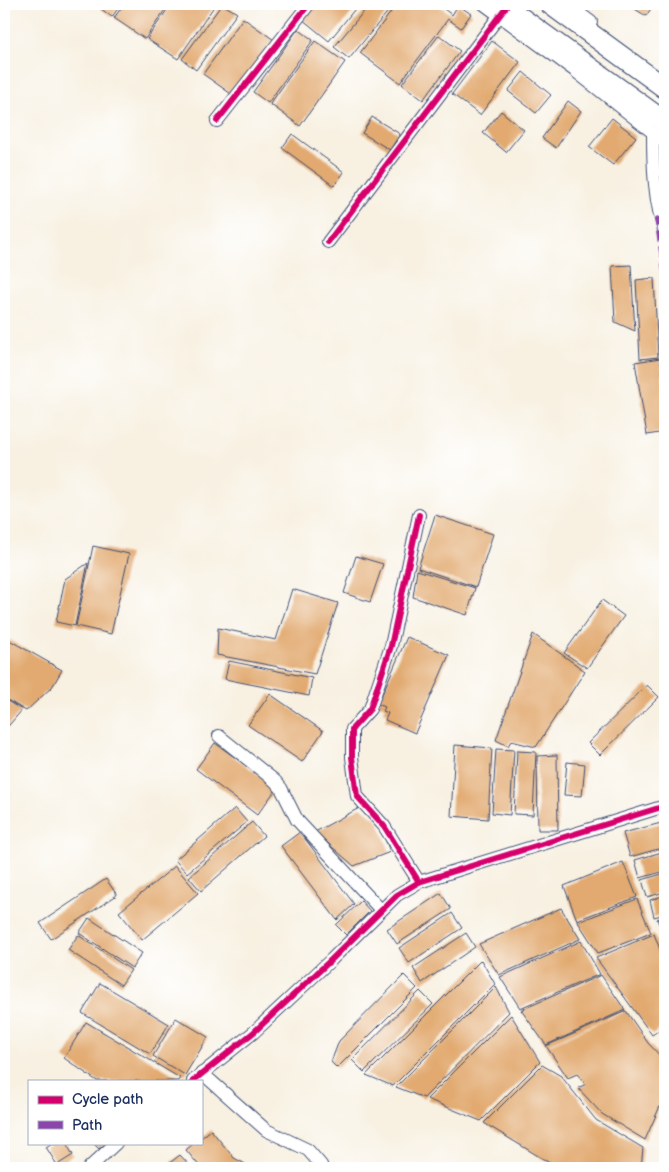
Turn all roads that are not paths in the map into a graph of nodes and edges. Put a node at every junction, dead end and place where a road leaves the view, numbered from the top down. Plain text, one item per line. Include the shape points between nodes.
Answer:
1 (309, 4) edge
2 (484, 4) edge
3 (550, 4) edge
4 (567, 4) edge
5 (503, 8) edge
6 (665, 77) edge
7 (665, 88) edge
8 (217, 121) dead end
9 (659, 127) edge
10 (665, 142) edge
11 (665, 233) edge
12 (328, 242) dead end
13 (419, 515) dead end
14 (219, 736) dead end
15 (665, 806) edge
16 (419, 882) junction
17 (381, 910) junction
18 (198, 1077) edge
19 (202, 1080) edge
20 (115, 1144) edge
21 (88, 1168) edge
22 (320, 1168) edge

1 - 8 street
2 - 5 street
3 - 7 highway
4 - 6 street
5 - 9 highway
5 - 12 street
9 - 10 street
9 - 11 street via 654,190
13 - 16 street via 391,646 370,709 352,729 352,757 356,796 384,826
14 - 17 street via 281,788 298,820
15 - 16 street
16 - 17 street via 397,895
17 - 18 street via 254,1032
19 - 22 street via 266,1130 308,1150
20 - 21 street

